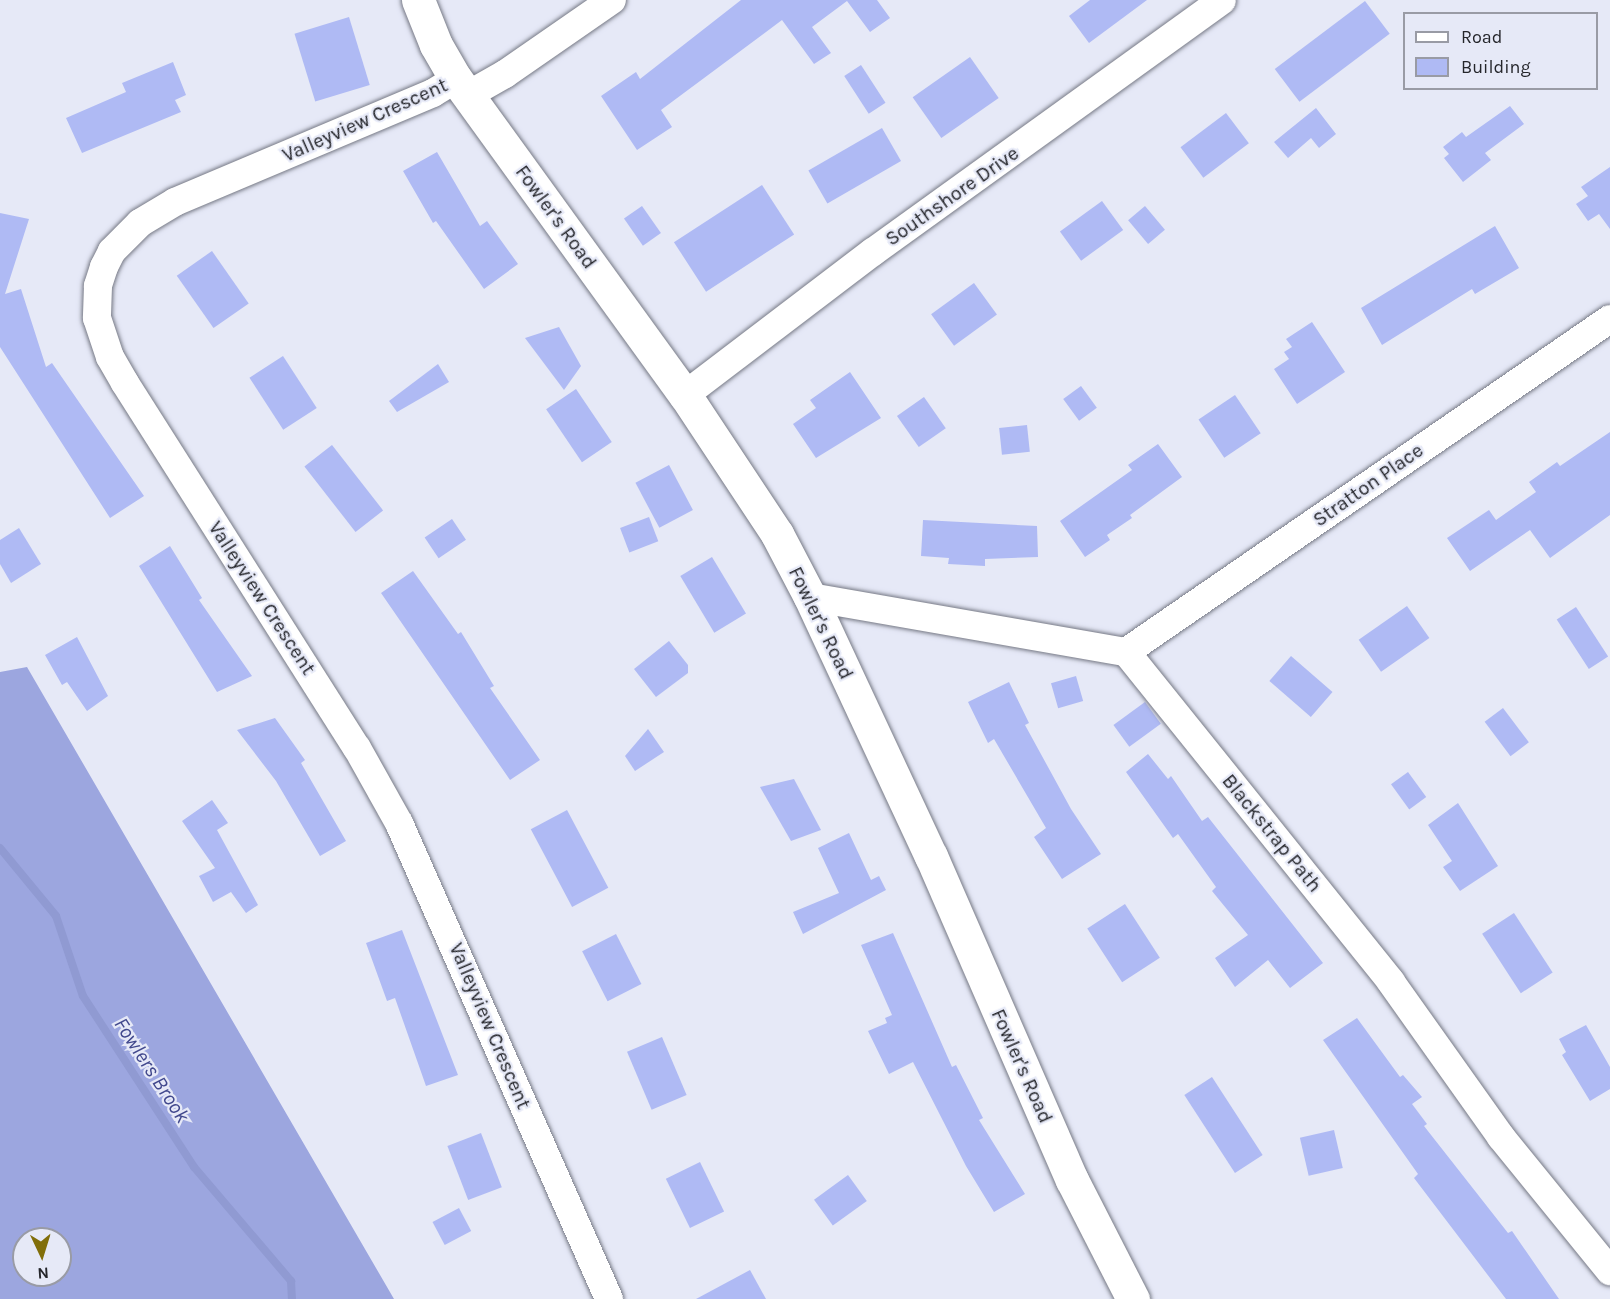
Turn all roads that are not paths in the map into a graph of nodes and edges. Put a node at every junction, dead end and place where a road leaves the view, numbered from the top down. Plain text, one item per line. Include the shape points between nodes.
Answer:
1 (418, 0) edge
2 (612, 0) edge
3 (1222, 0) edge
4 (462, 87) junction
5 (1610, 319) edge
6 (685, 395) junction
7 (810, 597) junction
8 (1126, 652) junction
9 (1610, 1270) edge
10 (609, 1299) edge
11 (1133, 1299) edge

1 - 4 street, Fowler's Road via 427,26
2 - 4 street, Valleyview Crescent via 505,74
3 - 6 street, Southshore Drive via 873,252
4 - 6 street, Fowler's Road
4 - 10 street, Valleyview Crescent via 433,93 175,202 140,223 112,251 104,267 98,286 98,318 110,357 125,383 357,748 399,823
5 - 8 street, Stratton Place
6 - 7 street, Fowler's Road via 777,534
7 - 8 street
7 - 11 street, Fowler's Road via 931,856 1072,1180
8 - 9 street, Blackstrap Path via 1391,982 1501,1137

